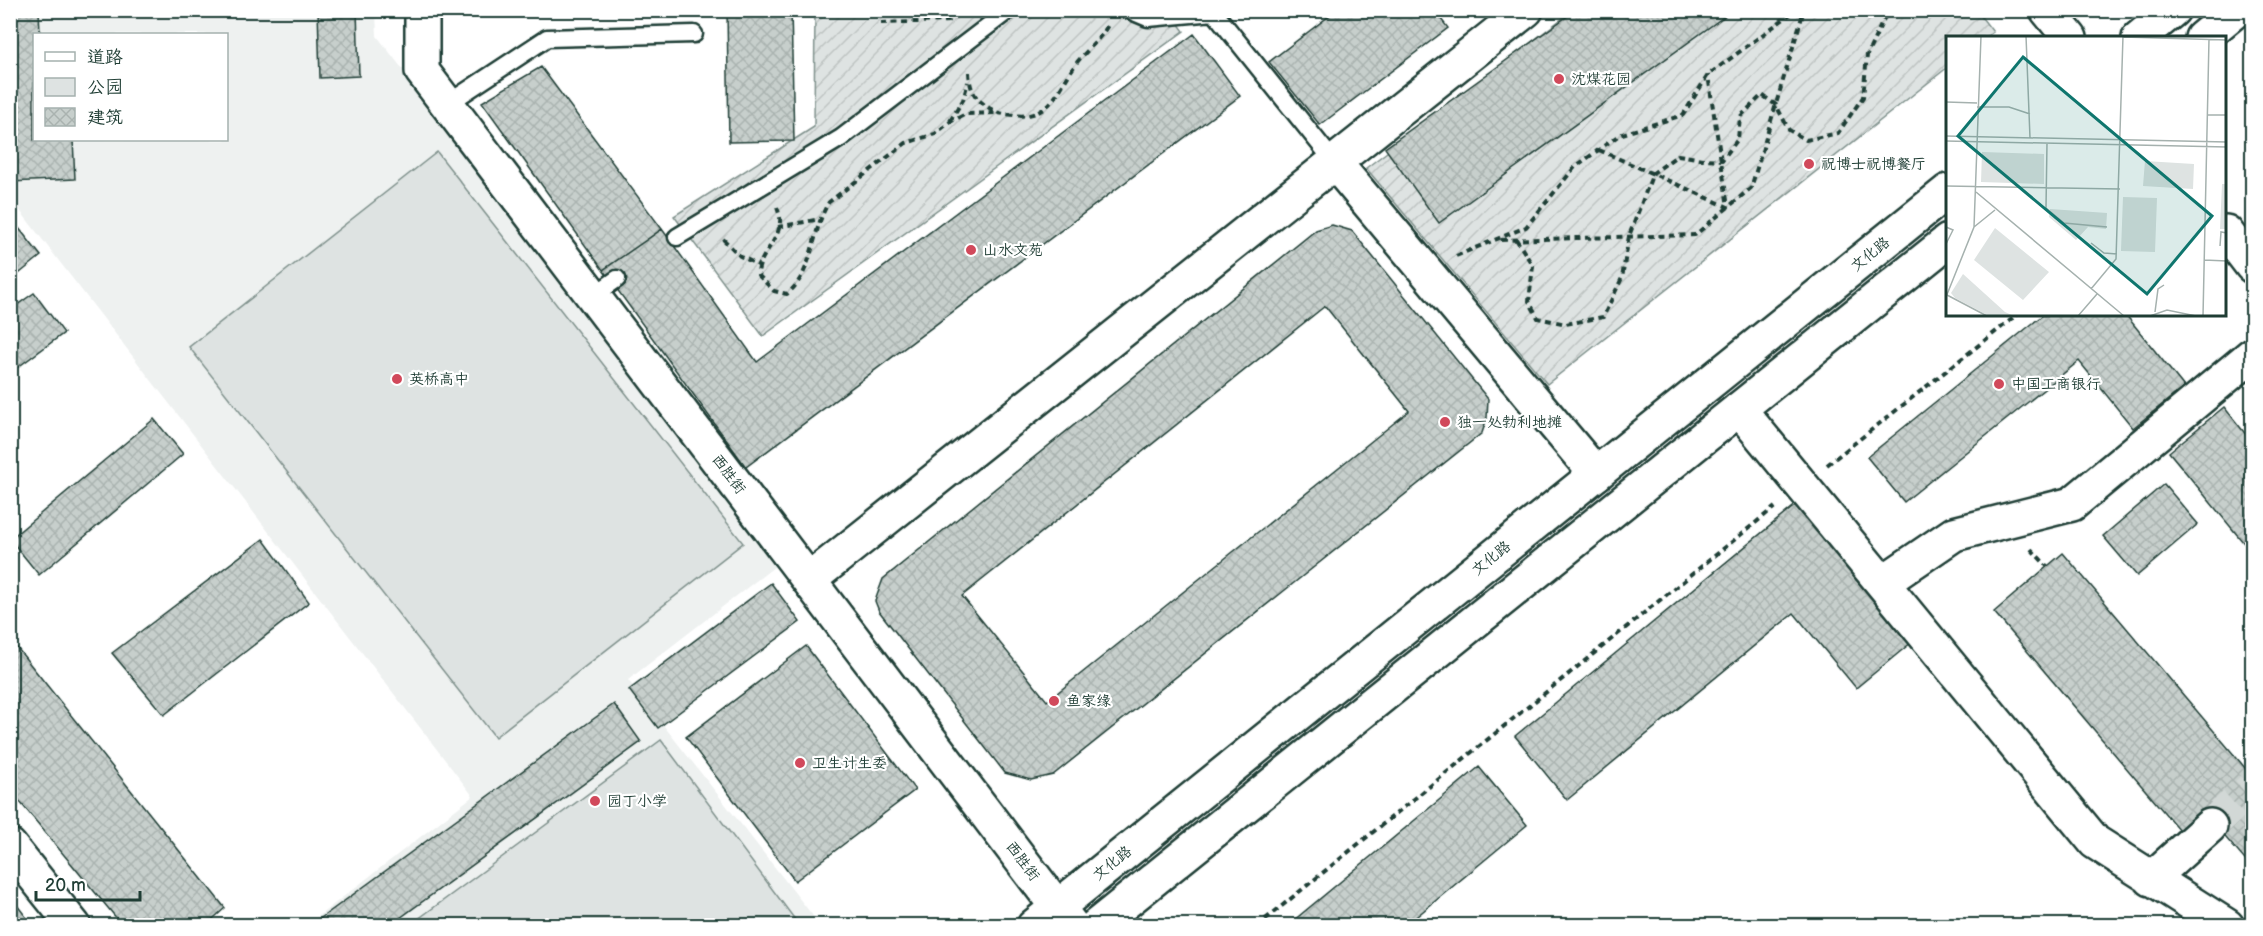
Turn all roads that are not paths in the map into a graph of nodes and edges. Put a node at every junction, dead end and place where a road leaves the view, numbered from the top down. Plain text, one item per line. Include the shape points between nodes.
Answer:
1 (422, 10) edge
2 (1009, 10) edge
3 (1129, 10) edge
4 (1526, 10) edge
5 (2048, 10) edge
6 (2173, 10) edge
7 (2236, 10) edge
8 (694, 34) dead end
9 (2068, 36) edge
10 (2141, 36) edge
11 (2204, 36) edge
12 (447, 104) junction
13 (1335, 163) junction
14 (1946, 193) edge
15 (2227, 233) edge
16 (677, 237) dead end
17 (1946, 243) edge
18 (2253, 266) edge
19 (2253, 355) edge
20 (1739, 409) junction
21 (1596, 474) junction
22 (810, 580) junction
23 (1882, 583) junction
24 (2210, 826) tunnel mouth
25 (10, 846) edge
26 (2151, 879) junction
27 (1054, 919) edge
28 (74, 926) edge
29 (1096, 926) edge
30 (2227, 926) edge

1 - 12 street, 西胜街 via 422,71
2 - 16 lane via 841,138
3 - 13 lane via 1148,18 1214,12
4 - 13 street
5 - 9 street
6 - 10 street
7 - 11 street
8 - 12 lane via 547,38
12 - 22 street, 西胜街 via 605,288
13 - 21 street
13 - 22 street
14 - 21 street, 文化路
15 - 18 street
17 - 20 street
19 - 23 street via 2072,504 1954,534
20 - 23 street
20 - 29 street
21 - 27 street, 文化路
22 - 27 street, 西胜街
23 - 26 street via 2095,842
24 - 26 street
25 - 28 street
26 - 30 street

